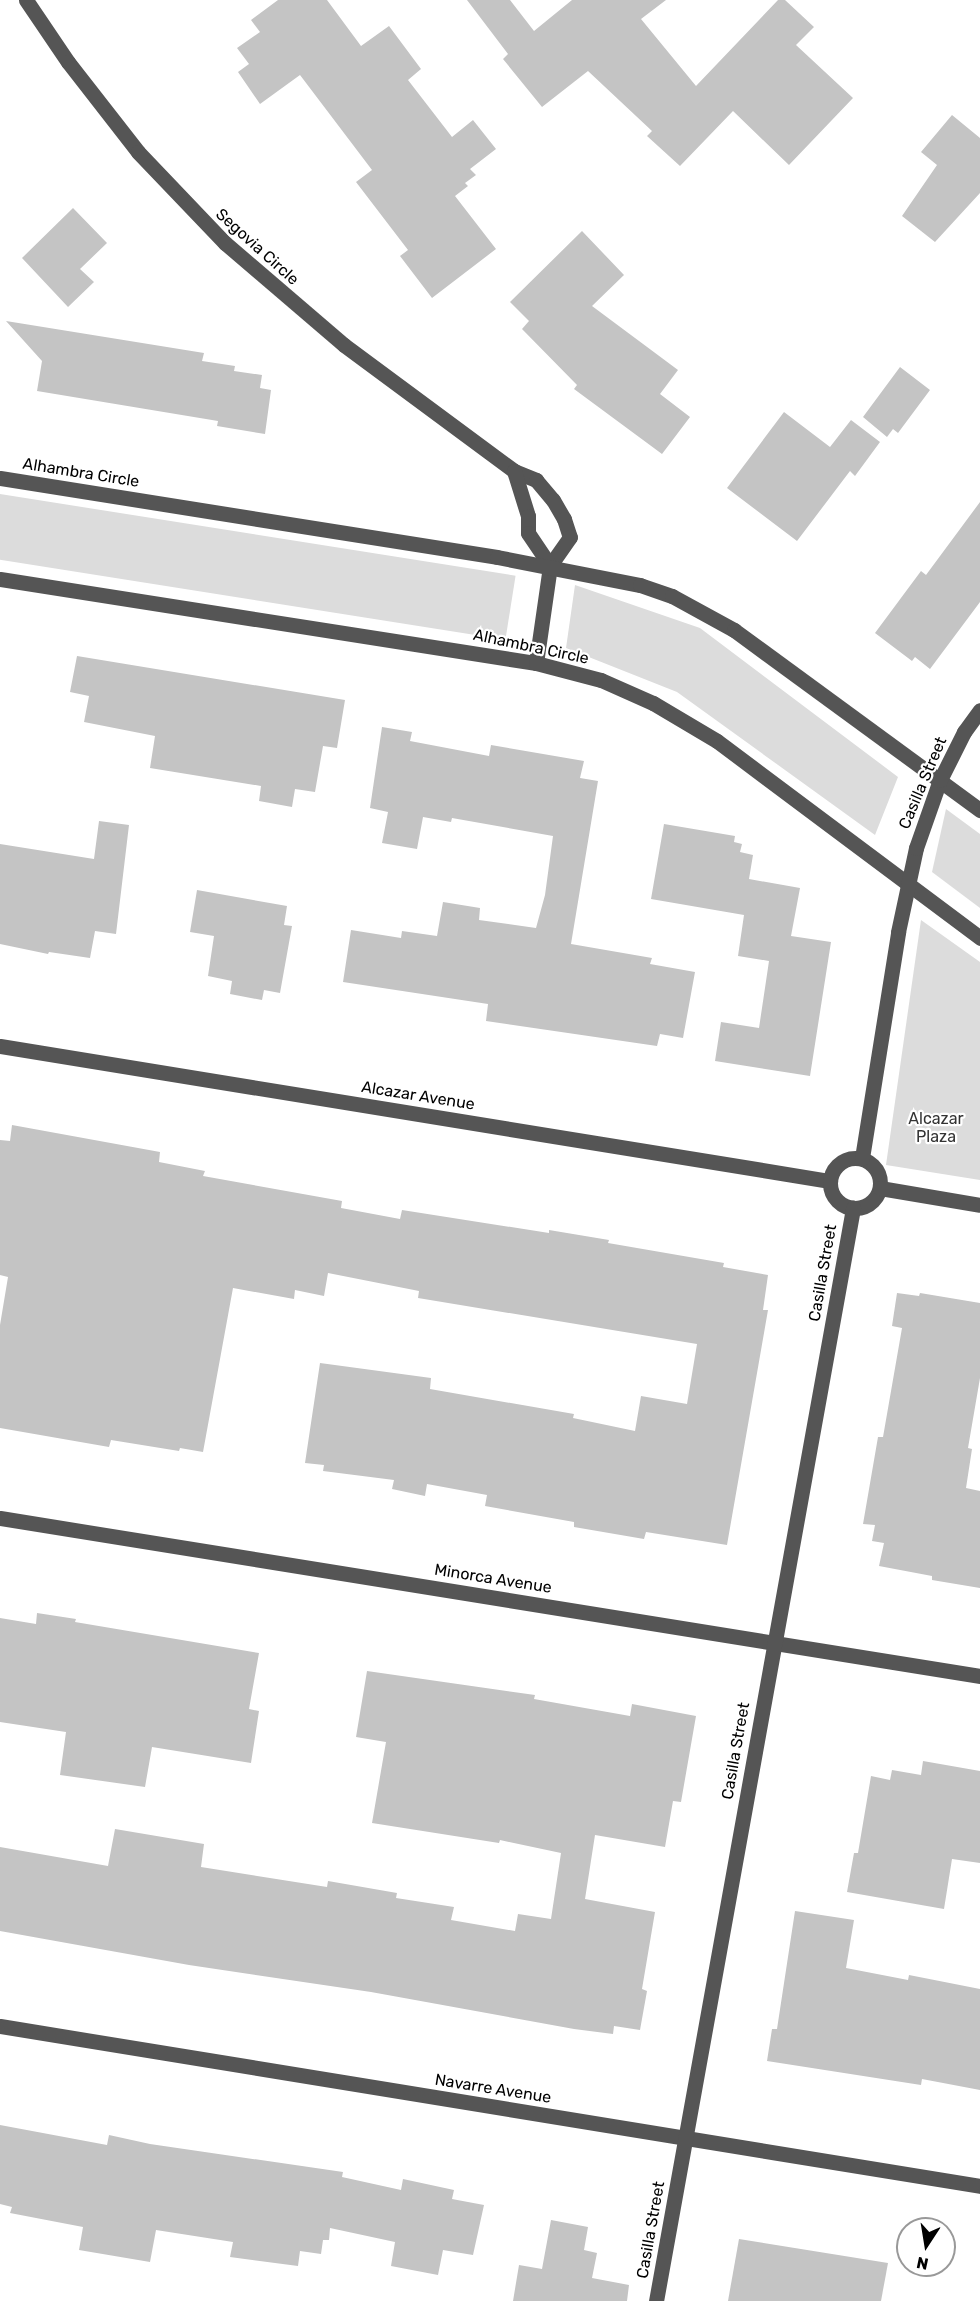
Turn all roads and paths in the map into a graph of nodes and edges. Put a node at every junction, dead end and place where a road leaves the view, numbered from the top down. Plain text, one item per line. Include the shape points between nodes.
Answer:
1 (26, 0) edge
2 (514, 471) junction
3 (0, 478) edge
4 (550, 566) junction
5 (0, 579) edge
6 (536, 663) junction
7 (980, 710) edge
8 (940, 780) junction
9 (980, 810) edge
10 (908, 884) junction
11 (980, 938) edge
12 (0, 1046) edge
13 (862, 1158) junction
14 (830, 1181) junction
15 (880, 1188) junction
16 (980, 1205) edge
17 (853, 1208) junction
18 (0, 1518) edge
19 (773, 1642) junction
20 (980, 1676) edge
21 (0, 2026) edge
22 (686, 2139) junction
23 (980, 2186) edge
24 (656, 2301) edge

1 - 2 street, Segovia Circle via 138,152 216,235 344,345
2 - 4 street via 528,516 528,533
2 - 4 street, Segovia Circle via 536,480 564,519 570,537
3 - 4 street, Alhambra Circle
4 - 6 street, Segovia Circle
4 - 8 street, Alhambra Circle via 640,585 699,610 765,652
5 - 6 street, Alhambra Circle
6 - 10 street, Alhambra Circle via 617,686 685,721 751,765
7 - 8 street, Casilla Street
8 - 9 street, Alhambra Circle
8 - 10 street, Casilla Street
10 - 11 street, Alhambra Circle
10 - 13 street, Casilla Street
12 - 14 street, Alcazar Avenue
13 - 14 street via 840,1162
13 - 15 street via 878,1170
14 - 17 street via 836,1199
15 - 16 street
15 - 17 street via 873,1201
17 - 19 street, Casilla Street
18 - 19 street, Minorca Avenue
19 - 20 street, Minorca Avenue
19 - 22 street, Casilla Street
21 - 22 street, Navarre Avenue
22 - 23 street, Navarre Avenue
22 - 24 street, Casilla Street

